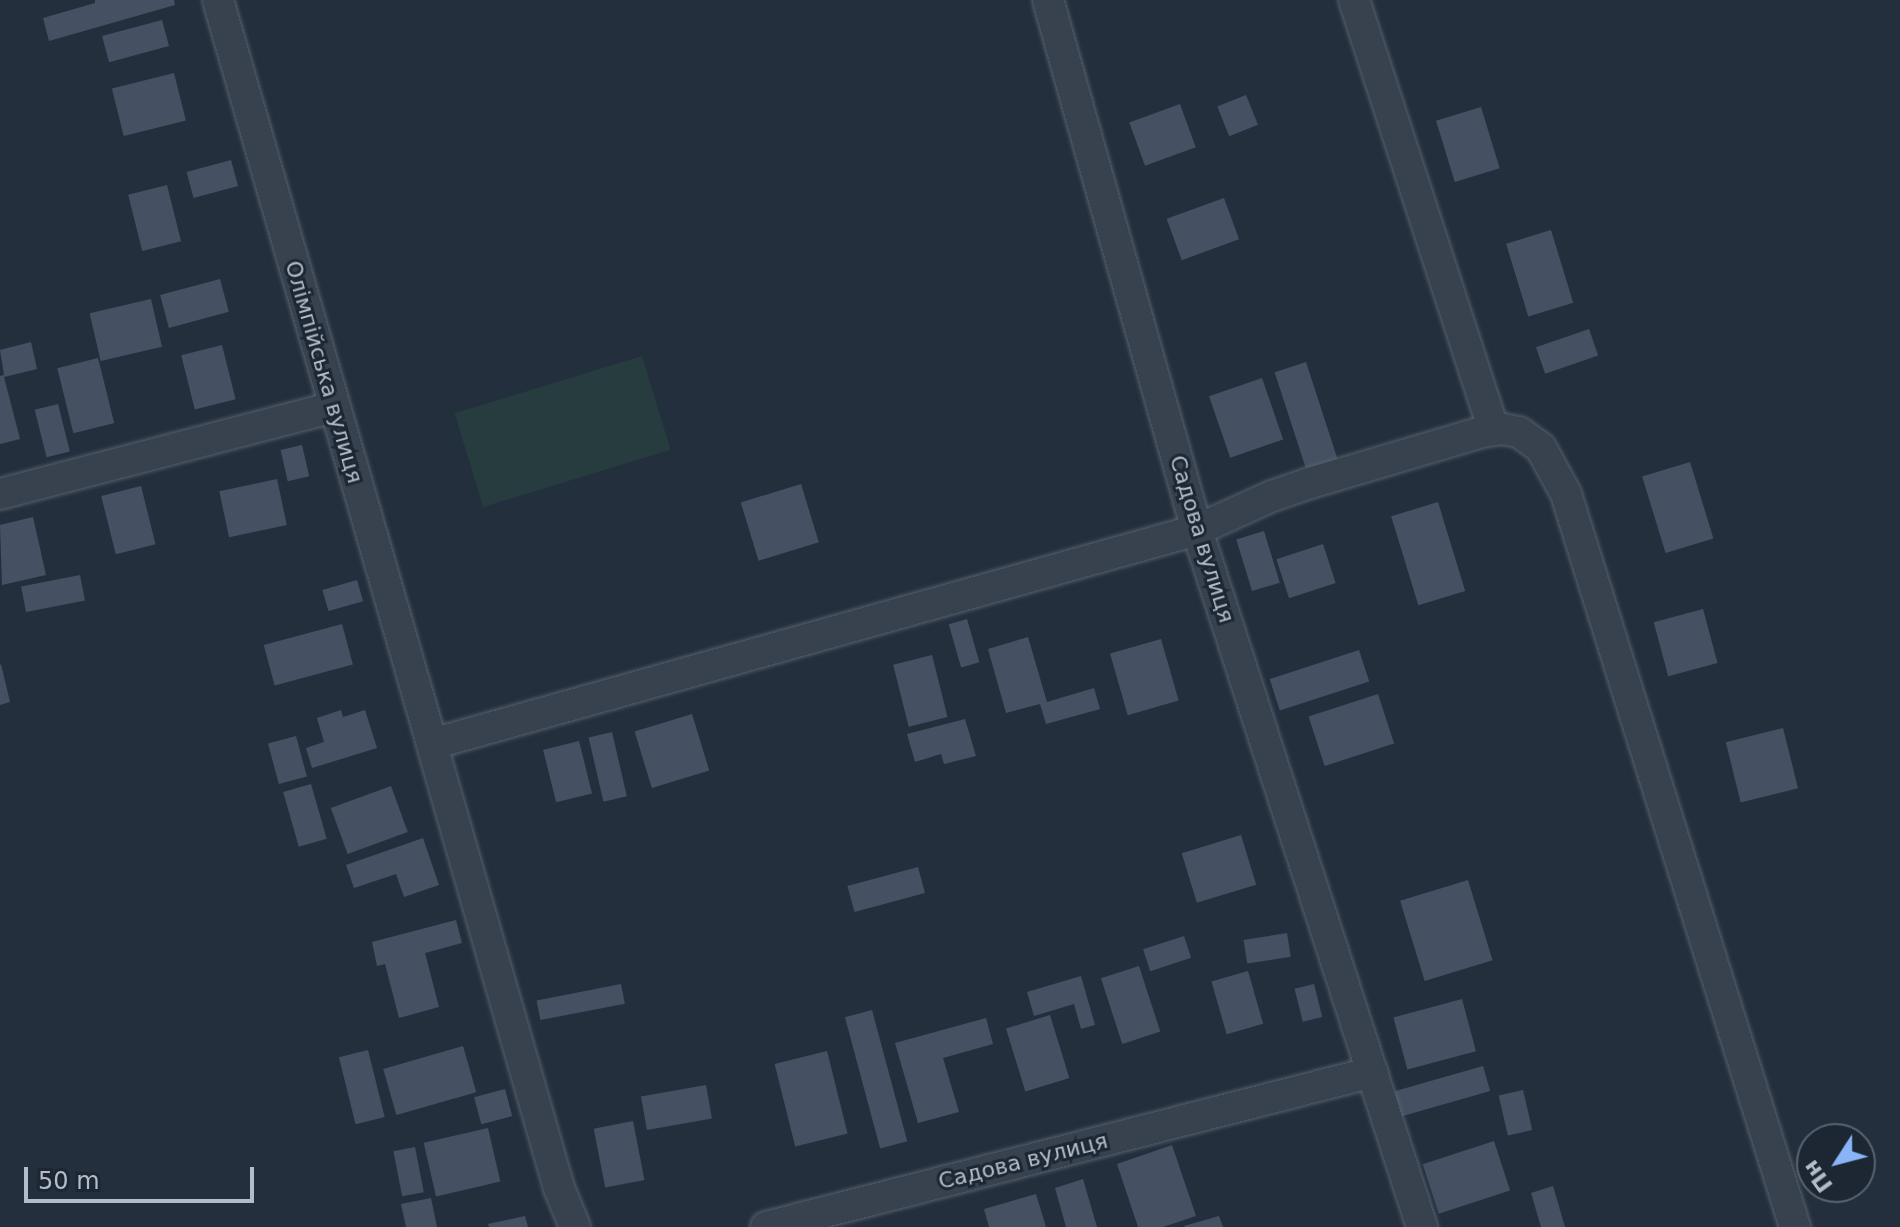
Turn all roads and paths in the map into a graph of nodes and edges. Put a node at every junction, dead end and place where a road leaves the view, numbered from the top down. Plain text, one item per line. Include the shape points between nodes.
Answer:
1 (218, 0) edge
2 (1048, 0) edge
3 (1354, 0) edge
4 (333, 407) junction
5 (1493, 429) junction
6 (0, 494) edge
7 (1197, 530) junction
8 (432, 744) junction
9 (1373, 1072) junction
10 (575, 1227) edge
11 (766, 1227) edge
12 (1422, 1227) edge
13 (1795, 1227) edge

1 - 4 street, Олімпійська вулиця
2 - 7 street, Садова вулиця
3 - 5 street
4 - 6 street
4 - 8 street, Олімпійська вулиця
5 - 7 street via 1281,492
5 - 13 street via 1519,432 1534,441 1566,494
7 - 8 street
7 - 9 street, Садова вулиця
8 - 10 street, Олімпійська вулиця via 559,1188
9 - 11 street, Садова вулиця
9 - 12 street, Садова вулиця

